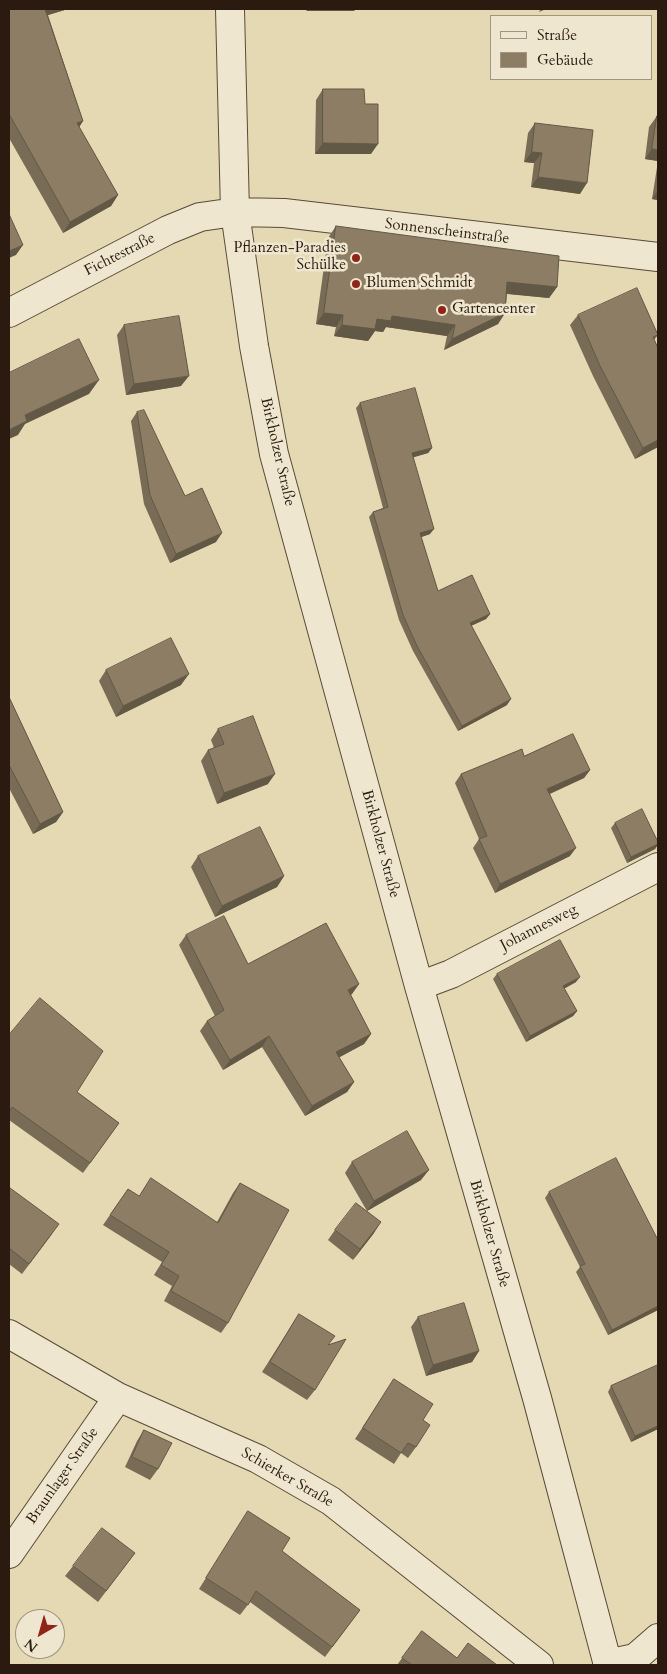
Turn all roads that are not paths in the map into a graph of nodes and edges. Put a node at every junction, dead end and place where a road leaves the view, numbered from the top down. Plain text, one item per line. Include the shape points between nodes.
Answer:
1 (230, 9) edge
2 (235, 212) junction
3 (658, 257) edge
4 (9, 313) edge
5 (658, 867) edge
6 (419, 986) junction
7 (9, 1334) edge
8 (118, 1397) junction
9 (9, 1554) edge
10 (658, 1638) edge
11 (607, 1664) edge
12 (539, 1665) edge

1 - 2 street, Birkholzer Straße
2 - 3 street, Sonnenscheinstraße via 284,213
2 - 4 street, Fichtestraße via 200,217 168,230
2 - 6 street, Birkholzer Straße via 254,346 274,454
5 - 6 street, Johannesweg via 451,974
6 - 11 street, Birkholzer Straße via 537,1398
7 - 8 street, Schierker Straße
8 - 9 street, Braunlager Straße
8 - 12 street, Schierker Straße via 258,1459 331,1501
10 - 11 street via 635,1658

